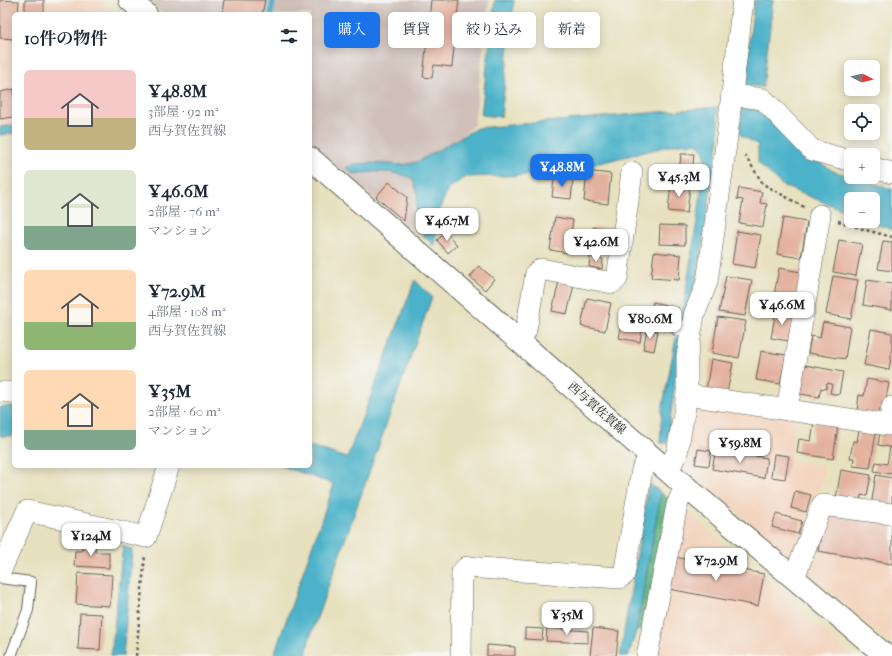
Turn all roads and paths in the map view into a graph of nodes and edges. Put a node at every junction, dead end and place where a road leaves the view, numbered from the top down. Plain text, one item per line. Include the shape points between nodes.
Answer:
1 (130, 0) edge
2 (743, 0) edge
3 (144, 12) edge
4 (732, 95) junction
5 (726, 144) junction
6 (844, 159) edge
7 (312, 160) edge
8 (880, 170) edge
9 (632, 172) dead end
10 (892, 173) edge
11 (820, 215) junction
12 (892, 237) edge
13 (520, 341) junction
14 (0, 392) edge
15 (12, 392) edge
16 (687, 395) junction
17 (892, 407) edge
18 (787, 410) junction
19 (650, 455) junction
20 (169, 468) edge
21 (668, 470) junction
22 (685, 486) junction
23 (892, 514) edge
24 (146, 537) junction
25 (0, 572) edge
26 (0, 578) edge
27 (794, 578) junction
28 (11, 656) edge
29 (136, 656) edge
30 (461, 656) edge
31 (647, 656) edge
32 (886, 656) edge

1 - 3 main road
2 - 4 street
4 - 5 street
4 - 6 street via 763,100 812,150
5 - 11 path via 743,152 763,184
5 - 16 street via 706,282 694,315 684,332
7 - 13 main road, 西与賀佐賀線
8 - 10 street
9 - 13 street via 617,279 612,282 541,269 536,273 526,330
11 - 12 path
11 - 18 street
13 - 19 main road, 西与賀佐賀線
14 - 15 street
16 - 18 street
16 - 21 street via 677,453
17 - 18 street via 889,425
19 - 21 main road, 西与賀佐賀線
19 - 30 street via 642,470 624,575 619,578 467,567 462,572
20 - 24 street
21 - 22 main road, 西与賀佐賀線
22 - 27 main road, 西与賀佐賀線
22 - 31 street via 677,505
23 - 27 street via 822,505
24 - 25 street via 26,511
24 - 29 path
26 - 28 lane via 31,582 28,610
27 - 32 main road, 西与賀佐賀線

